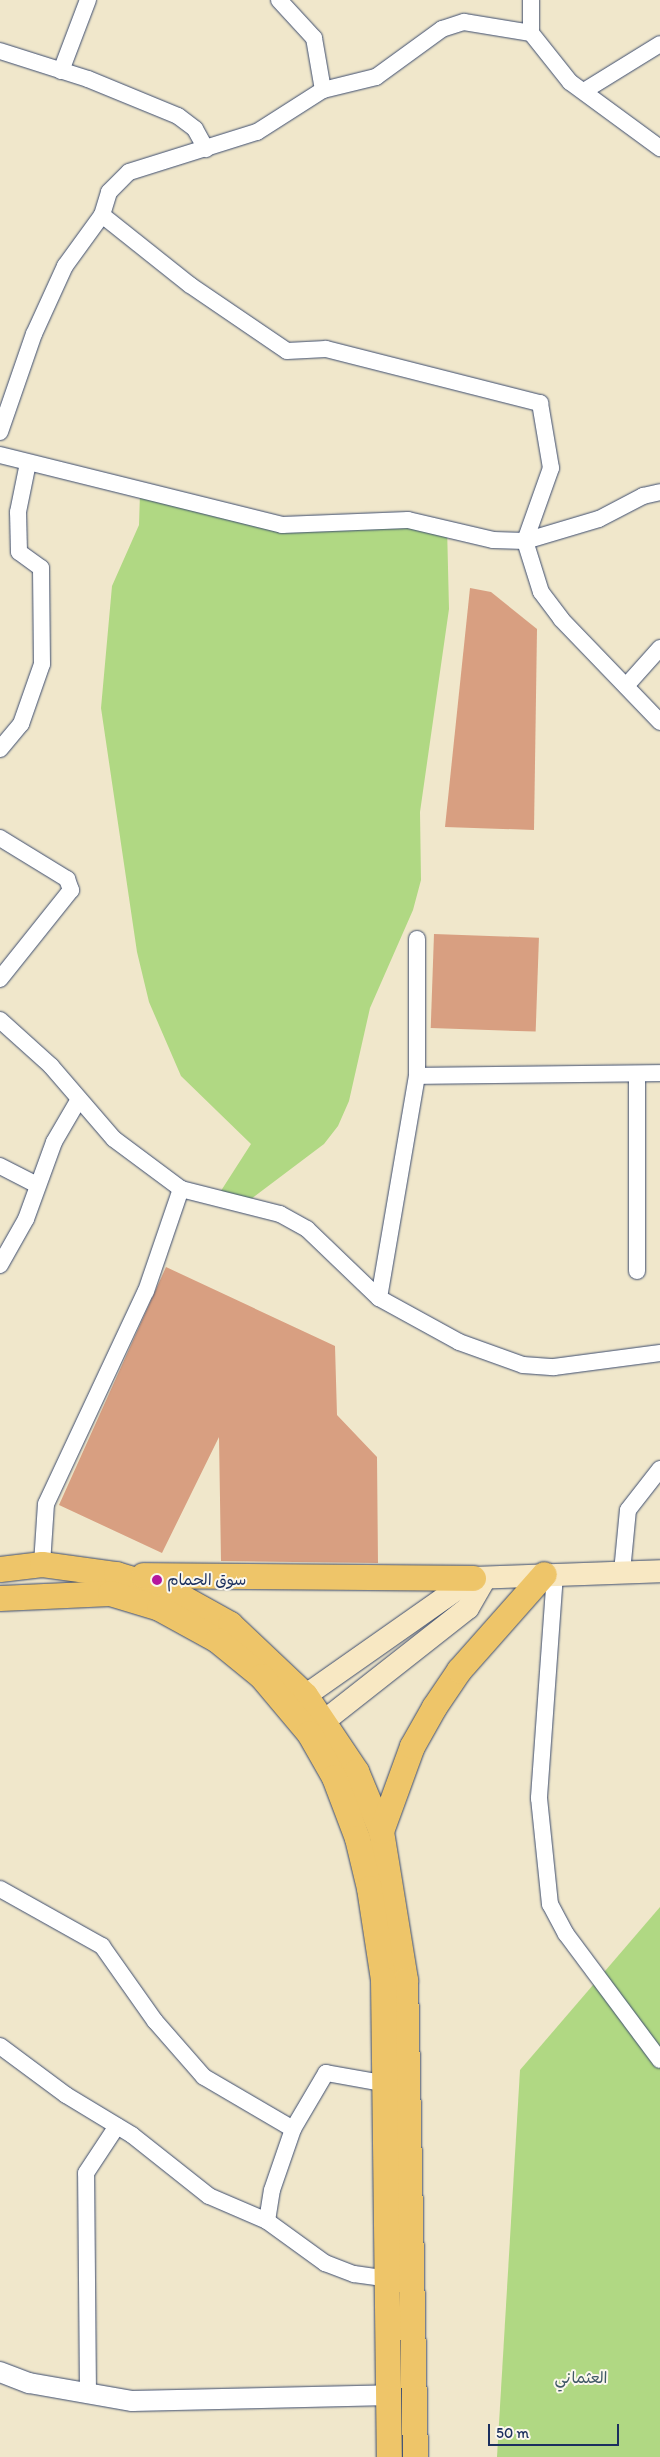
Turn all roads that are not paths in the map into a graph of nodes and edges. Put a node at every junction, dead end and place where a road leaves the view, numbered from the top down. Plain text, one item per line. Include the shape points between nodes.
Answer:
1 (88, 0) edge
2 (279, 0) edge
3 (531, 0) edge
4 (531, 33) junction
5 (660, 44) edge
6 (0, 51) edge
7 (61, 71) junction
8 (323, 90) junction
9 (584, 91) junction
10 (660, 148) edge
11 (206, 149) junction
12 (102, 215) junction
13 (0, 432) edge
14 (0, 456) edge
15 (28, 463) junction
16 (660, 492) edge
17 (525, 541) junction
18 (660, 648) edge
19 (626, 686) junction
20 (660, 722) edge
21 (0, 749) edge
22 (0, 838) edge
23 (417, 940) dead end
24 (0, 980) edge
25 (0, 1020) edge
26 (660, 1073) edge
27 (637, 1074) junction
28 (417, 1076) junction
29 (78, 1101) junction
30 (0, 1166) edge
31 (37, 1184) junction
32 (181, 1189) junction
33 (0, 1264) edge
34 (637, 1270) dead end
35 (380, 1298) junction
36 (660, 1354) edge
37 (660, 1469) edge
38 (42, 1564) junction
39 (0, 1569) edge
40 (660, 1571) edge
41 (622, 1572) junction
42 (116, 1574) junction
43 (550, 1574) junction
44 (479, 1578) junction
45 (0, 1598) edge
46 (297, 1701) junction
47 (317, 1727) junction
48 (381, 1831) junction
49 (0, 1889) edge
50 (0, 2046) edge
51 (660, 2060) edge
52 (386, 2084) junction
53 (117, 2126) junction
54 (293, 2130) junction
55 (267, 2221) junction
56 (389, 2279) junction
57 (0, 2372) edge
58 (88, 2394) junction
59 (391, 2395) junction
60 (389, 2457) edge
61 (415, 2457) edge

1 - 7 street
2 - 8 street via 314,38
3 - 4 street
4 - 8 street via 464,22 442,29 376,77
4 - 9 street via 570,82
5 - 9 street
6 - 7 street
7 - 11 street via 178,116 195,129
8 - 11 street via 257,132
9 - 10 street
11 - 12 street via 129,172 109,192
12 - 13 street via 65,266 34,334
12 - 17 street via 190,285 287,351 326,348 540,403 551,468
14 - 15 street
15 - 17 street via 282,525 408,520 493,540
15 - 21 street via 18,512 19,552 41,568 42,664 21,724
16 - 17 street via 599,518
17 - 19 street via 541,592 561,619
18 - 19 street
19 - 20 street
22 - 24 street via 67,879 71,890
23 - 28 street
25 - 29 street via 51,1066
26 - 27 street
27 - 28 street
27 - 34 street
28 - 35 street
29 - 31 street via 54,1142
29 - 32 street via 114,1139
30 - 31 street
31 - 33 street via 26,1219
32 - 35 street via 246,1202 287,1218 307,1229
32 - 38 street via 146,1291 46,1504
35 - 36 street via 459,1342 523,1364 613,1362
37 - 41 street via 628,1510
38 - 39 main road
38 - 42 main road
40 - 41 main road
41 - 43 main road
42 - 44 main road
42 - 46 main road via 169,1590 230,1624
43 - 44 main road
43 - 48 main road via 459,1670 434,1707 408,1755
43 - 51 street via 539,1798 550,1904 566,1934
44 - 46 main road
44 - 47 main road via 468,1608
45 - 46 main road via 110,1593 159,1608 217,1640
46 - 47 main road
47 - 48 main road via 356,1771
47 - 52 main road via 357,1838 370,1888 383,1979
48 - 61 main road via 405,1980
49 - 54 street via 102,1946 155,2021 204,2077
50 - 53 street
52 - 54 street via 326,2073
52 - 56 main road
53 - 55 street via 209,2196
53 - 58 street via 86,2173
54 - 55 street via 272,2190
55 - 56 street via 325,2263 354,2274
56 - 59 main road
57 - 58 street via 29,2384
58 - 59 street via 132,2401
59 - 60 main road

